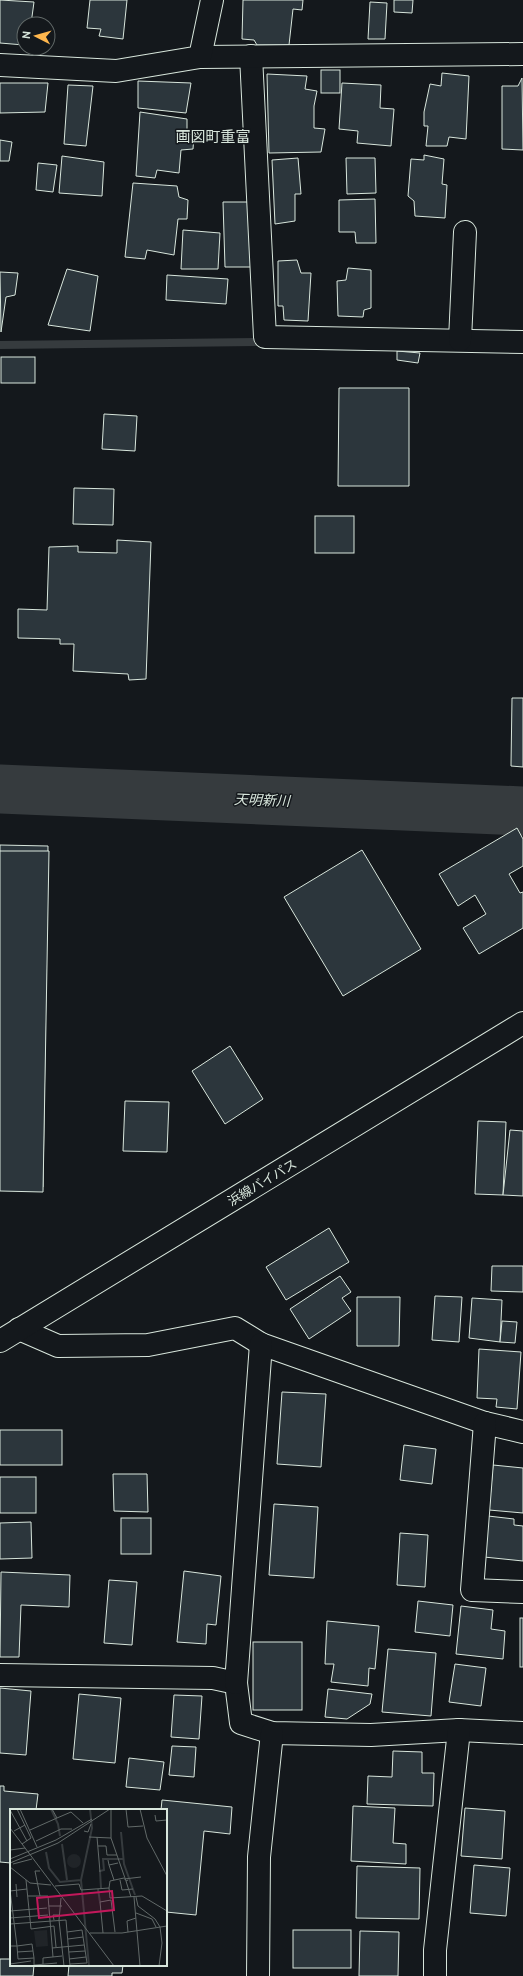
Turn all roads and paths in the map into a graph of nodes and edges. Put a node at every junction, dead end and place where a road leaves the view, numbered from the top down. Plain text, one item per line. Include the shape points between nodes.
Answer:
1 (212, 0) edge
2 (523, 54) edge
3 (251, 56) junction
4 (200, 57) junction
5 (0, 66) edge
6 (465, 232) dead end
7 (460, 340) junction
8 (523, 342) edge
9 (523, 1023) edge
10 (19, 1329) junction
11 (0, 1341) edge
12 (261, 1344) junction
13 (485, 1423) junction
14 (523, 1432) edge
15 (523, 1592) edge
16 (0, 1675) edge
17 (236, 1683) junction
18 (459, 1730) junction
19 (272, 1733) junction
20 (523, 1733) edge
21 (258, 1976) edge
22 (435, 1976) edge

1 - 4 main road
2 - 3 main road
3 - 4 main road
3 - 7 main road via 264,337
4 - 5 main road via 116,71
6 - 7 main road
7 - 8 main road
9 - 10 main road, 浜線バイパス
10 - 11 main road, 浜線バイパス
10 - 12 main road via 58,1346 148,1344 235,1328
12 - 13 main road
12 - 17 main road
13 - 14 main road
13 - 15 main road via 472,1590
16 - 17 main road via 213,1678
17 - 19 main road via 240,1722
18 - 19 main road via 371,1736
18 - 20 main road
18 - 22 main road via 435,1950
19 - 21 main road via 259,1857

